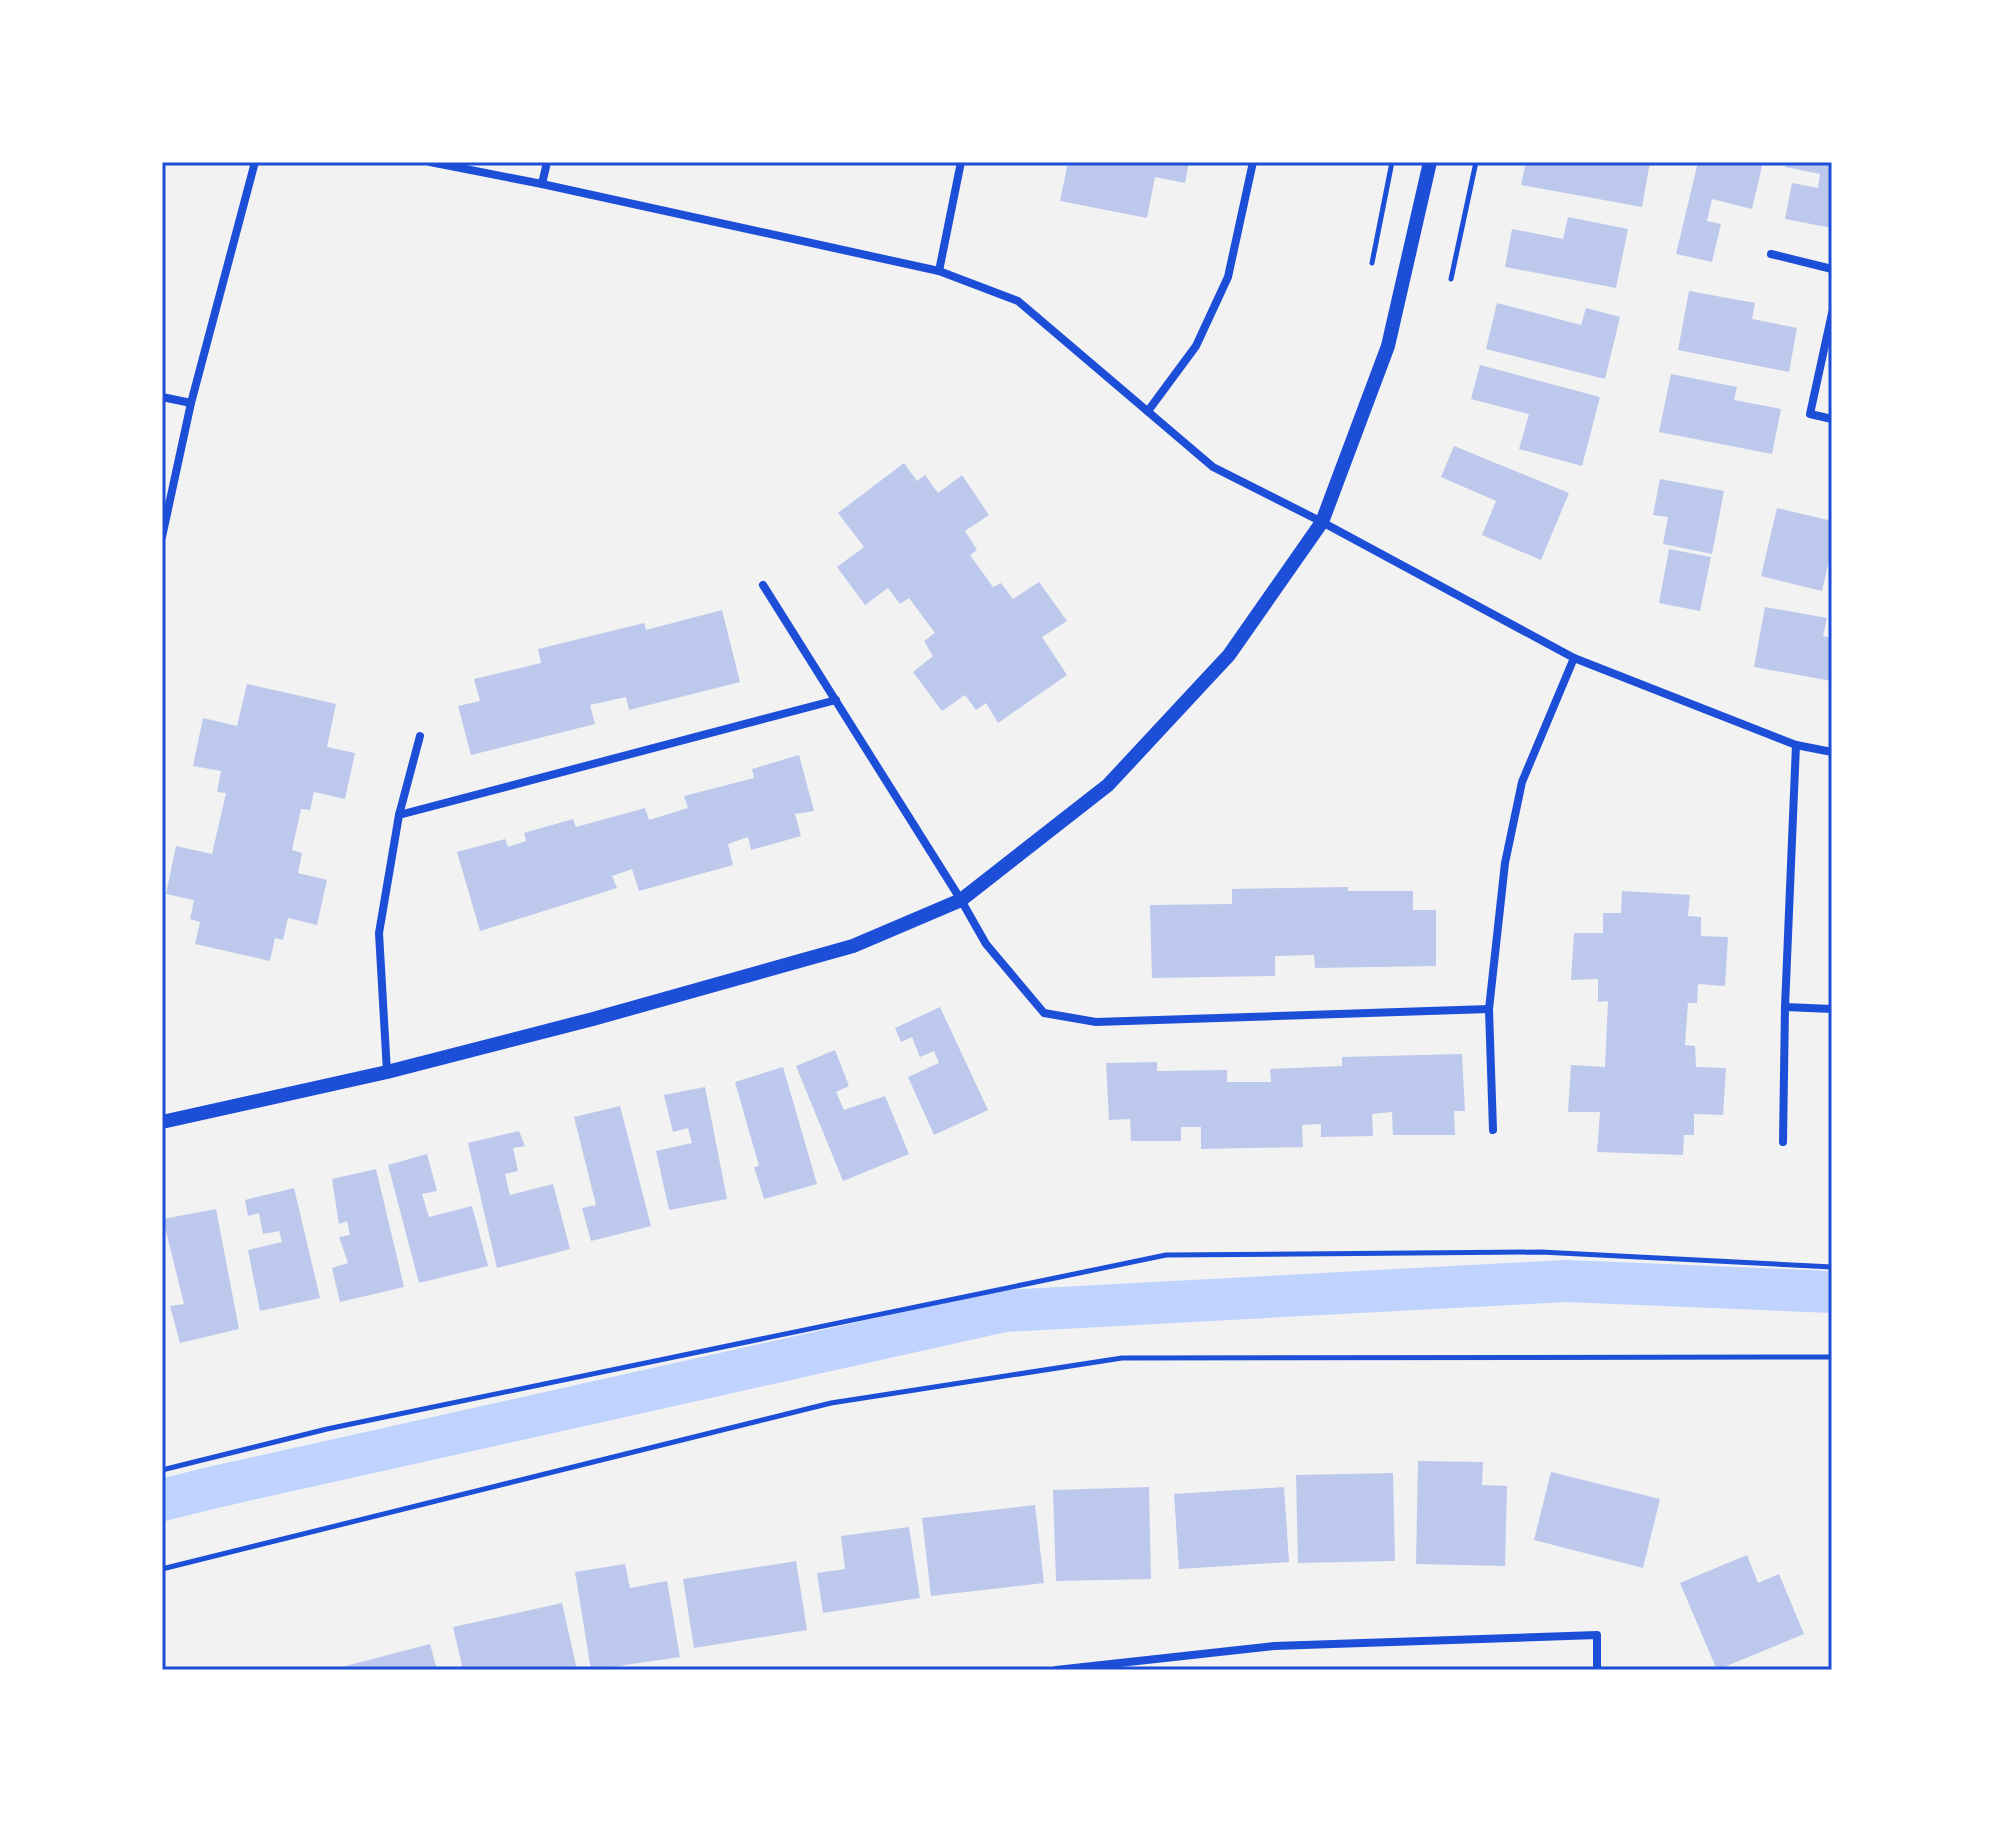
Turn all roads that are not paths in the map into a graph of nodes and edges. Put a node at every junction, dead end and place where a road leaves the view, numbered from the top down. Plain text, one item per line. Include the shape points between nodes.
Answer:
1 (255, 162) edge
2 (430, 162) edge
3 (547, 162) edge
4 (961, 162) edge
5 (1253, 162) edge
6 (1430, 162) edge
7 (542, 184) junction
8 (1771, 254) dead end
9 (1832, 269) edge
10 (939, 271) junction
11 (1832, 313) edge
12 (162, 397) edge
13 (191, 403) junction
14 (1148, 411) junction
15 (1832, 419) edge
16 (1322, 522) junction
17 (162, 537) edge
18 (763, 585) dead end
19 (1574, 658) junction
20 (836, 700) junction
21 (420, 736) dead end
22 (1796, 745) junction
23 (1832, 752) edge
24 (399, 815) junction
25 (961, 900) junction
26 (1785, 1007) junction
27 (1489, 1009) junction
28 (1832, 1009) edge
29 (387, 1072) junction
30 (162, 1122) edge
31 (1493, 1130) dead end
32 (1783, 1142) dead end
33 (1056, 1670) edge
34 (1597, 1670) edge

1 - 13 street
2 - 7 street
3 - 7 street
4 - 10 street
5 - 14 street via 1228,277 1196,346
6 - 16 street via 1388,346
7 - 10 street
8 - 9 street
10 - 14 street via 1018,301
11 - 15 street via 1810,414
12 - 13 street
13 - 17 street
14 - 16 street via 1213,467
16 - 19 street
16 - 25 street via 1229,655 1108,785
18 - 20 street
19 - 22 street
19 - 27 street via 1522,782 1505,863
20 - 24 street
20 - 25 street
21 - 24 street
22 - 23 street
22 - 26 street
24 - 29 street via 379,933
25 - 27 street via 986,944 1044,1013 1096,1022
25 - 29 street via 853,946
26 - 28 street
26 - 32 street
27 - 31 street
29 - 30 street
33 - 34 street via 1274,1646 1597,1635

